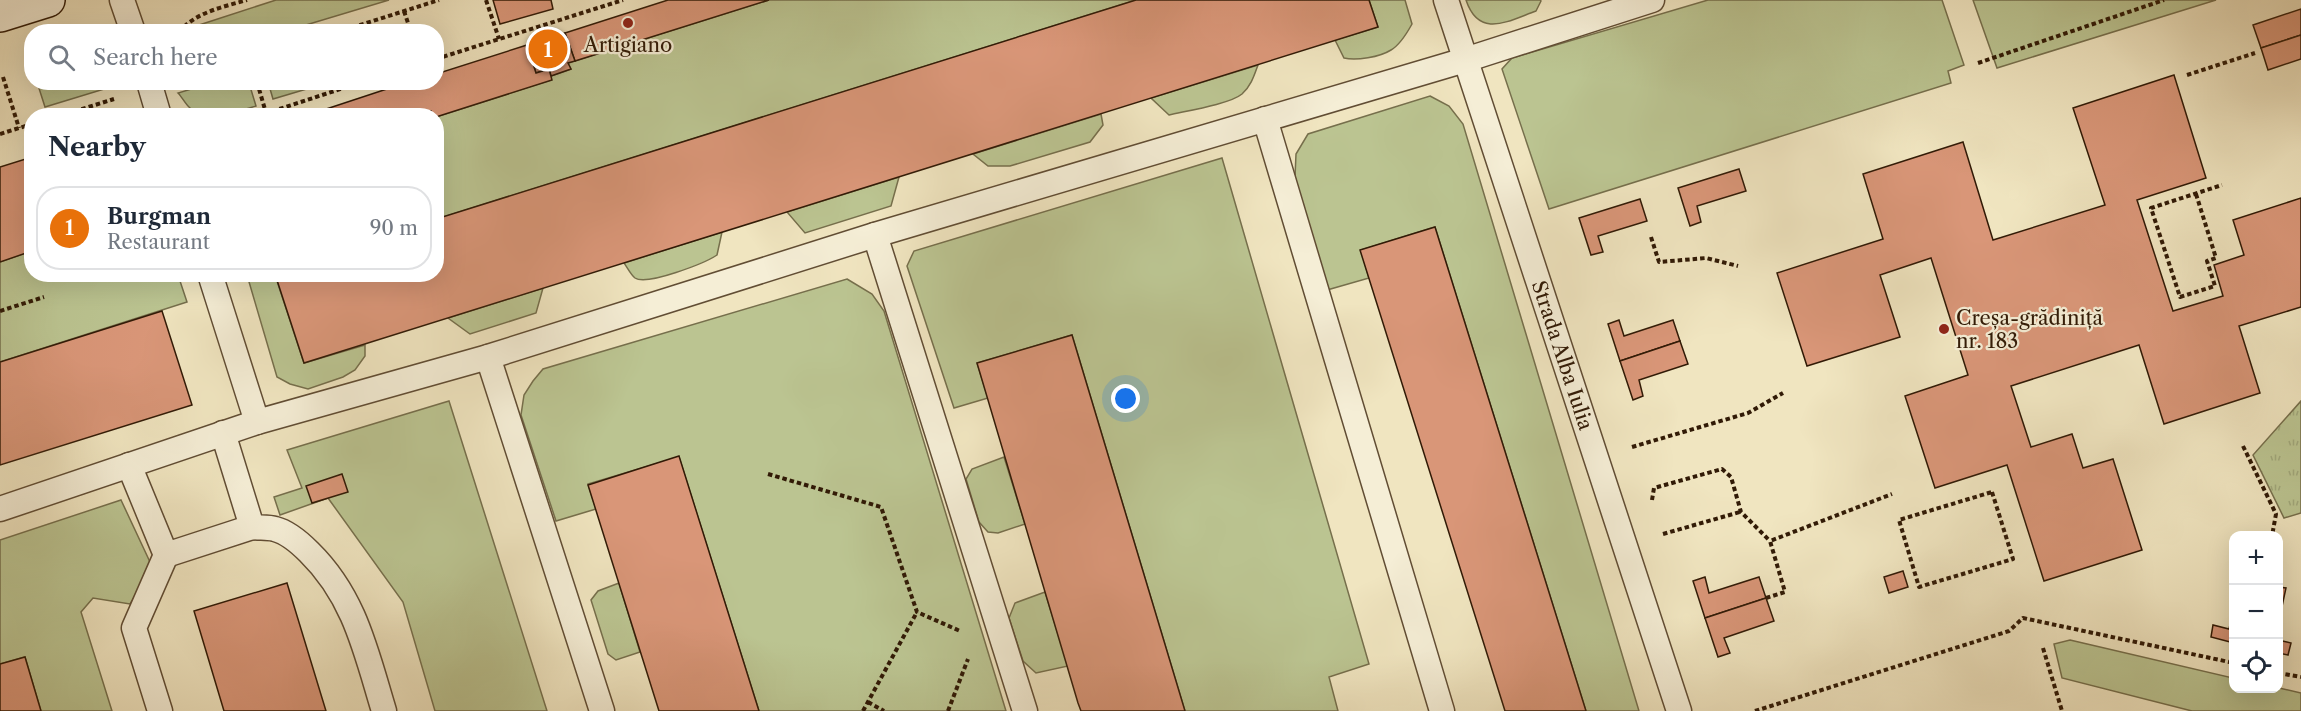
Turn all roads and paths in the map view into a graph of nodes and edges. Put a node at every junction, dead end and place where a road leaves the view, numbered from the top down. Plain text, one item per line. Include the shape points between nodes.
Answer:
1 (48, 0) edge
2 (123, 0) edge
3 (247, 0) edge
4 (439, 0) edge
5 (486, 0) edge
6 (623, 0) edge
7 (1446, 0) edge
8 (1652, 0) edge
9 (2164, 0) edge
10 (405, 11) junction
11 (0, 15) edge
12 (130, 24) edge
13 (186, 24) edge
14 (364, 24) edge
15 (409, 24) edge
16 (499, 39) junction
17 (2255, 53) dead end
18 (444, 56) edge
19 (1465, 60) junction
20 (1978, 63) dead end
21 (2187, 75) dead end
22 (3, 77) dead end
23 (151, 90) edge
24 (259, 90) edge
25 (333, 90) edge
26 (157, 108) edge
27 (265, 108) edge
28 (280, 108) edge
29 (1265, 119) junction
30 (24, 126) edge
31 (19, 128) junction
32 (0, 135) edge
33 (2222, 185) dead end
34 (2196, 194) junction
35 (875, 235) junction
36 (1651, 237) dead end
37 (1738, 266) dead end
38 (213, 282) edge
39 (44, 297) dead end
40 (0, 311) edge
41 (488, 357) junction
42 (1783, 393) dead end
43 (257, 422) junction
44 (223, 433) junction
45 (2243, 446) dead end
46 (1596, 458) junction
47 (129, 465) junction
48 (768, 474) dead end
49 (1892, 494) dead end
50 (1654, 506) dead end
51 (0, 509) edge
52 (1741, 512) junction
53 (1660, 525) dead end
54 (252, 527) junction
55 (2273, 531) edge
56 (1663, 534) junction
57 (1770, 541) junction
58 (1667, 545) dead end
59 (166, 555) junction
60 (1974, 570) joint
61 (1766, 598) dead end
62 (917, 612) junction
63 (977, 639) junction
64 (2043, 648) dead end
65 (1007, 653) junction
66 (2229, 662) edge
67 (2283, 674) edge
68 (2301, 678) edge
69 (868, 702) junction
70 (160, 711) edge
71 (384, 711) edge
72 (602, 711) edge
73 (862, 711) edge
74 (884, 711) edge
75 (948, 711) edge
76 (1025, 711) edge
77 (1442, 711) edge
78 (1679, 711) edge
79 (1755, 711) edge
80 (2062, 711) edge

1 - 11 main road
2 - 12 lane
3 - 13 path via 212,10
4 - 10 path
5 - 16 path
6 - 16 path
7 - 19 lane, Strada Alba Iulia
8 - 19 lane
9 - 20 path
10 - 14 path
10 - 15 path
16 - 18 path
17 - 21 path
19 - 29 lane
19 - 46 lane, Strada Alba Iulia
22 - 31 path
23 - 26 lane
24 - 27 path
25 - 28 path
29 - 35 lane
29 - 77 lane
30 - 31 path
31 - 32 path
33 - 34 path
34 - 34 path via 2216,258 2207,261 2215,286 2180,297 2151,208
35 - 41 lane
35 - 65 lane
36 - 37 path via 1659,262 1706,258
38 - 43 lane
39 - 40 path
41 - 43 lane
41 - 72 lane
42 - 46 path via 1748,413
43 - 44 lane
44 - 47 lane
44 - 54 lane
45 - 55 path via 2276,514
46 - 78 lane, Strada Alba Iulia
47 - 51 lane
47 - 59 lane
48 - 62 path via 881,507
49 - 57 path
50 - 52 path via 1654,488 1722,470 1731,477
52 - 56 path
52 - 57 path
53 - 56 path
54 - 59 lane
54 - 71 lane via 276,529 298,542 327,569 351,610
56 - 58 path
57 - 61 path via 1785,592
59 - 70 lane via 134,628
60 - 60 path via 2013,559 1992,492 1899,520 1919,587
62 - 63 path
62 - 69 path
63 - 65 path
63 - 75 path
64 - 80 path
65 - 76 lane
66 - 79 path via 2024,618 2009,631
67 - 68 path
69 - 73 path
69 - 74 path

